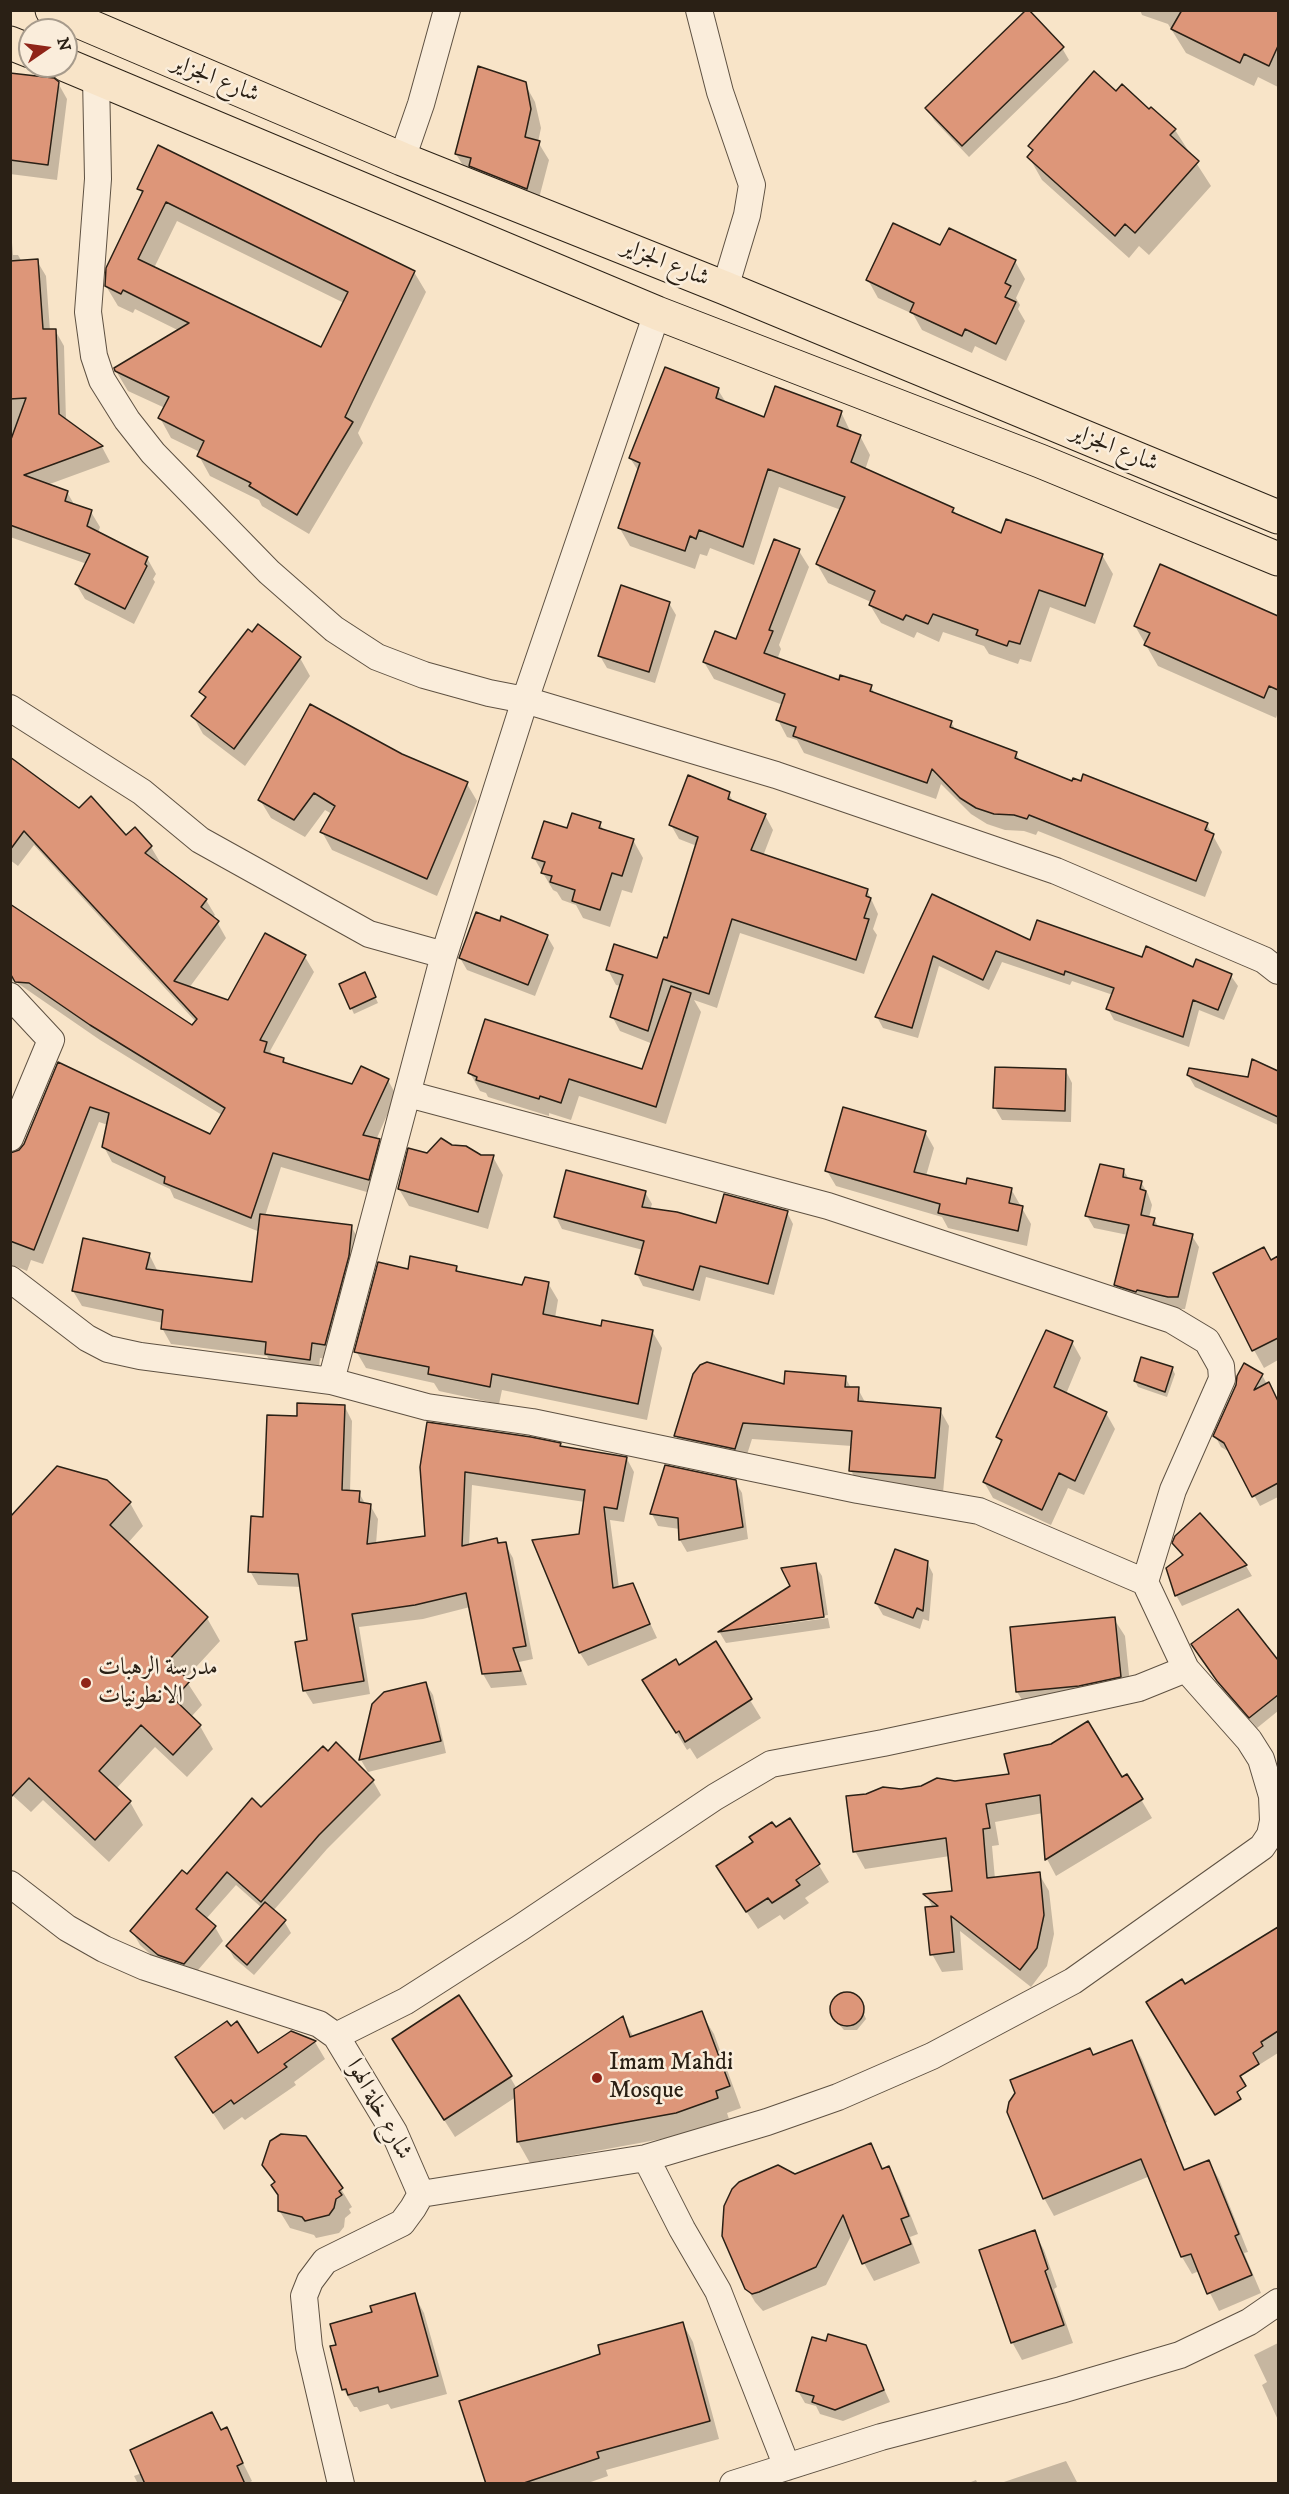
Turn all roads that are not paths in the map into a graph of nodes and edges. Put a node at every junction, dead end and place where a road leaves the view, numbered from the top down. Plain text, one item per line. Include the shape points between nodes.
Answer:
1 (52, 10) edge
2 (447, 10) edge
3 (699, 10) edge
4 (78, 70) edge
5 (96, 77) junction
6 (402, 159) junction
7 (725, 288) junction
8 (657, 313) junction
9 (1278, 517) edge
10 (1278, 559) edge
11 (525, 700) junction
12 (10, 708) edge
13 (444, 955) junction
14 (1278, 971) edge
15 (10, 996) edge
16 (408, 1094) junction
17 (10, 1138) edge
18 (10, 1279) edge
19 (331, 1381) junction
20 (1145, 1582) junction
21 (1186, 1668) junction
22 (10, 1884) edge
23 (336, 2036) junction
24 (646, 2158) junction
25 (421, 2194) junction
26 (1278, 2301) edge
27 (787, 2466) junction
28 (341, 2484) edge
29 (733, 2484) edge

1 - 6 main road, شارع الجزاير
2 - 6 street via 422,104
3 - 7 street via 720,92 752,185
4 - 5 main road, شارع الجزاير
5 - 8 main road, شارع الجزاير
5 - 11 street via 98,179 88,312 102,380 127,420 222,526 334,629 377,657 424,675
6 - 7 main road, شارع الجزاير
7 - 9 main road, شارع الجزاير
8 - 10 main road, شارع الجزاير via 1040,461
8 - 11 street
11 - 13 street
11 - 14 street via 776,776 1056,871 1264,960
12 - 13 street via 142,792 200,840 369,934
13 - 16 street
15 - 17 street via 51,1040
16 - 19 street
16 - 20 street via 828,1206 1172,1320 1207,1341 1221,1366 1222,1379 1173,1490
18 - 19 street via 87,1338 108,1349
19 - 20 street via 427,1407 532,1422 858,1490 980,1511
20 - 21 street
21 - 23 street via 1138,1688 771,1764 406,2001
21 - 24 street via 1250,1740 1261,1759 1272,1796 1273,1821 1262,1847 1073,1981 932,2056 827,2101
22 - 23 street, شارع خلة الهوا via 67,1928 104,1949 145,1967 319,2024
23 - 25 street, شارع خلة الهوا via 394,2132
24 - 25 street
24 - 27 street via 721,2298
25 - 28 street via 402,2223 325,2261 304,2296 309,2347
26 - 27 street via 1249,2322 1180,2355
27 - 29 street

